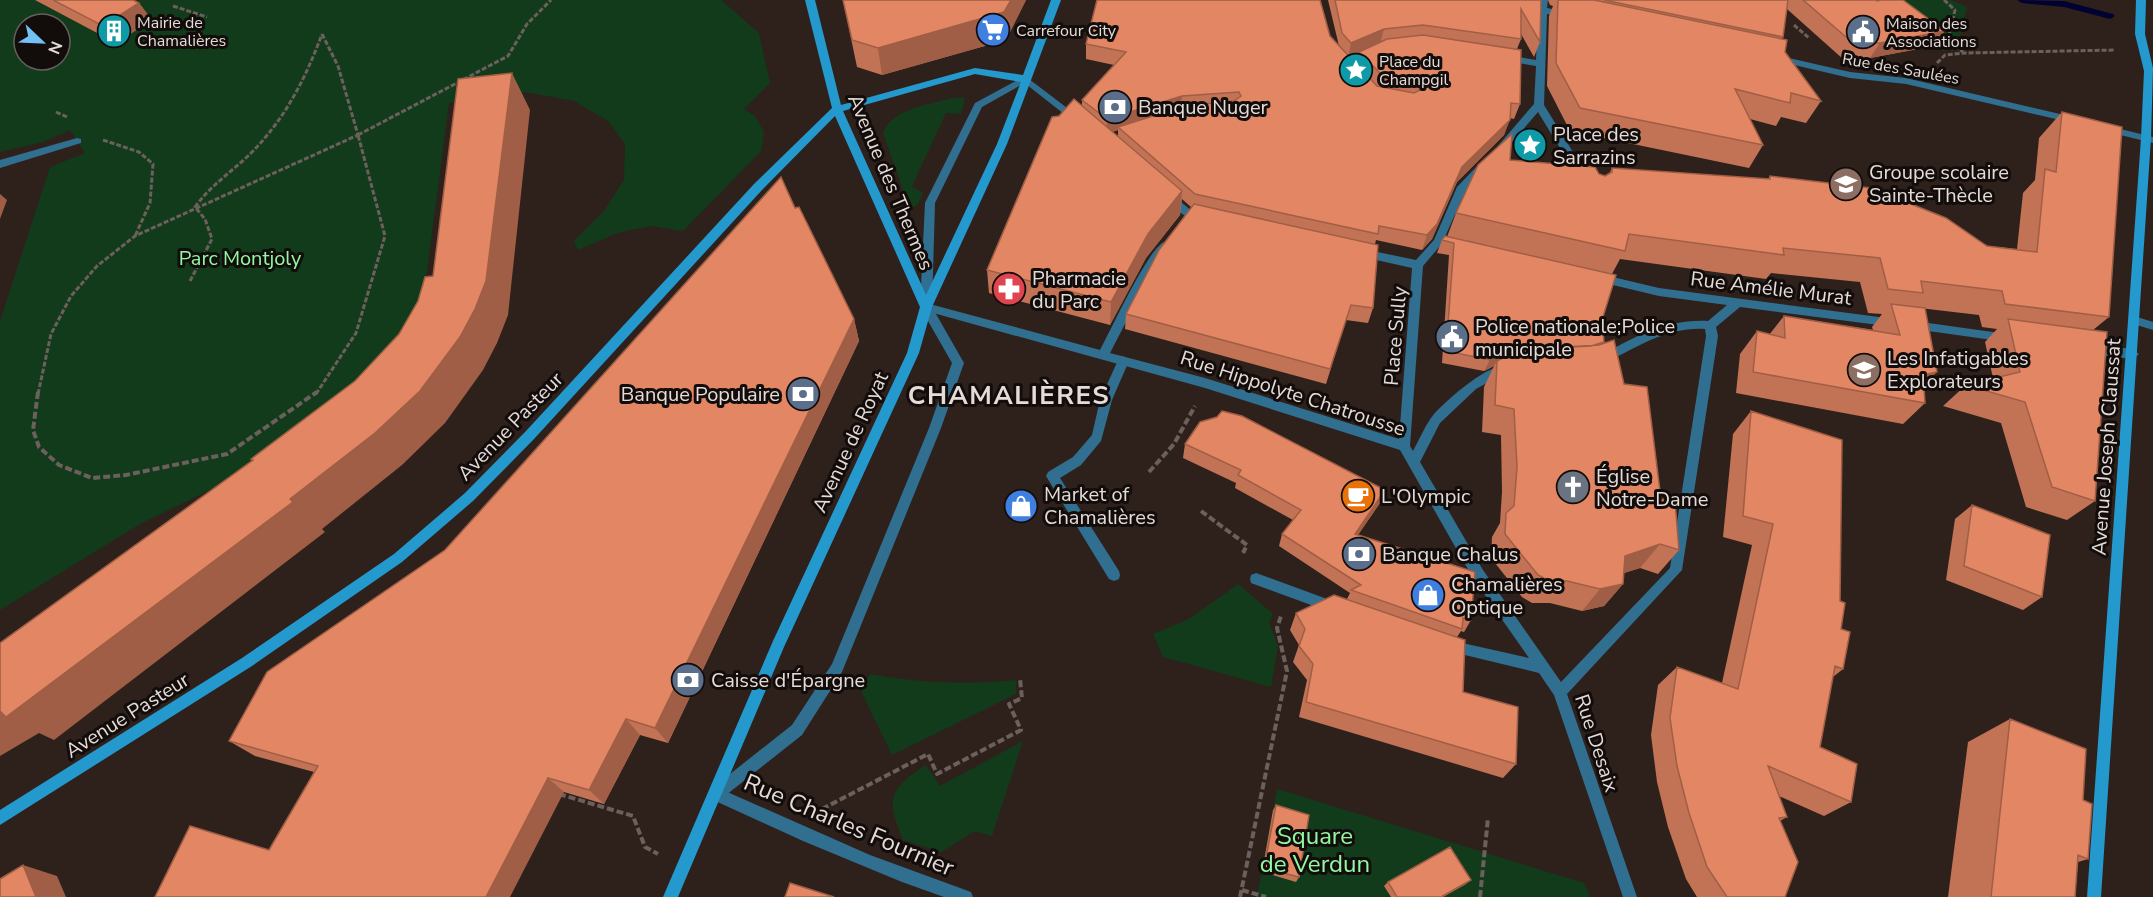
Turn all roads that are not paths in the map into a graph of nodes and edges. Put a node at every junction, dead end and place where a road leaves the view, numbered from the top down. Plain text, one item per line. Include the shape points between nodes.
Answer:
1 (810, 0) edge
2 (1056, 0) edge
3 (2141, 4) edge
4 (1543, 5) edge
5 (1520, 7) edge
6 (1576, 16) edge
7 (1491, 55) edge
8 (1769, 56) edge
9 (1540, 64) junction
10 (1025, 79) junction
11 (1539, 105) junction
12 (837, 109) junction
13 (2080, 122) edge
14 (2091, 125) edge
15 (1088, 127) edge
16 (2149, 139) edge
17 (77, 141) dead end
18 (0, 164) edge
19 (1164, 192) edge
20 (1591, 192) edge
21 (1212, 219) edge
22 (1171, 238) edge
23 (1438, 242) junction
24 (1472, 249) edge
25 (1350, 250) edge
26 (1418, 265) junction
27 (1592, 276) edge
28 (1738, 302) junction
29 (926, 307) junction
30 (2134, 320) junction
31 (1710, 325) junction
32 (2153, 326) edge
33 (2018, 339) edge
34 (2076, 347) edge
35 (2133, 354) junction
36 (1103, 356) junction
37 (1123, 361) junction
38 (1595, 362) edge
39 (1512, 368) edge
40 (1404, 446) junction
41 (1414, 460) junction
42 (1114, 575) dead end
43 (1256, 579) road end
44 (1346, 612) edge
45 (1433, 641) edge
46 (1544, 668) junction
47 (1560, 692) junction
48 (716, 794) junction
49 (0, 818) edge
50 (670, 897) edge
51 (966, 897) edge
52 (1630, 897) edge
53 (2094, 897) edge

1 - 12 street, Avenue des Thermes
2 - 10 street, Avenue de Royat
3 - 16 street, Avenue Joseph Claussat via 2140,34 2149,71
4 - 5 street
4 - 6 street
4 - 9 street
7 - 9 street
8 - 13 street, Rue des Saulées via 1850,75 1906,81
9 - 11 street
10 - 12 street, Avenue Pasteur via 975,71
10 - 15 street
10 - 29 street, Avenue de Royat via 1002,144
10 - 29 street via 978,105 930,203
11 - 20 street
11 - 23 street via 1463,186
12 - 29 street, Avenue des Thermes
12 - 49 street, Avenue Pasteur via 758,186 530,435 469,497 398,558 247,662
14 - 16 street
16 - 30 street, Avenue Joseph Claussat
17 - 18 street
19 - 21 street via 1186,218
22 - 36 street via 1152,262
23 - 24 street
23 - 26 street
25 - 26 street
26 - 40 street, Place Sully
27 - 28 street, Rue Amélie Murat via 1659,292
28 - 31 street
28 - 33 street, Rue Amélie Murat
29 - 36 street, Rue Hippolyte Chatrousse
29 - 48 street, Avenue de Royat via 913,353 778,645
29 - 48 street via 958,363 936,428 837,668 796,730
30 - 32 street
30 - 35 street, Avenue Joseph Claussat
31 - 38 street via 1688,324 1658,331
31 - 47 street, Rue Desaix via 1712,336 1676,570
34 - 35 street
35 - 53 street, Avenue Joseph Claussat
36 - 37 street, Rue Hippolyte Chatrousse
37 - 40 street, Rue Hippolyte Chatrousse
37 - 42 street via 1106,400 1097,437 1077,461 1052,476
39 - 41 street via 1472,386 1436,420
40 - 41 street, Rue Hippolyte Chatrousse
41 - 46 street, Rue Hippolyte Chatrousse via 1478,574
43 - 44 street
45 - 46 street
46 - 47 street, Rue Hippolyte Chatrousse
47 - 52 street, Rue Desaix
48 - 50 street, Avenue de Royat
48 - 51 street, Rue Charles Fournier via 909,879

